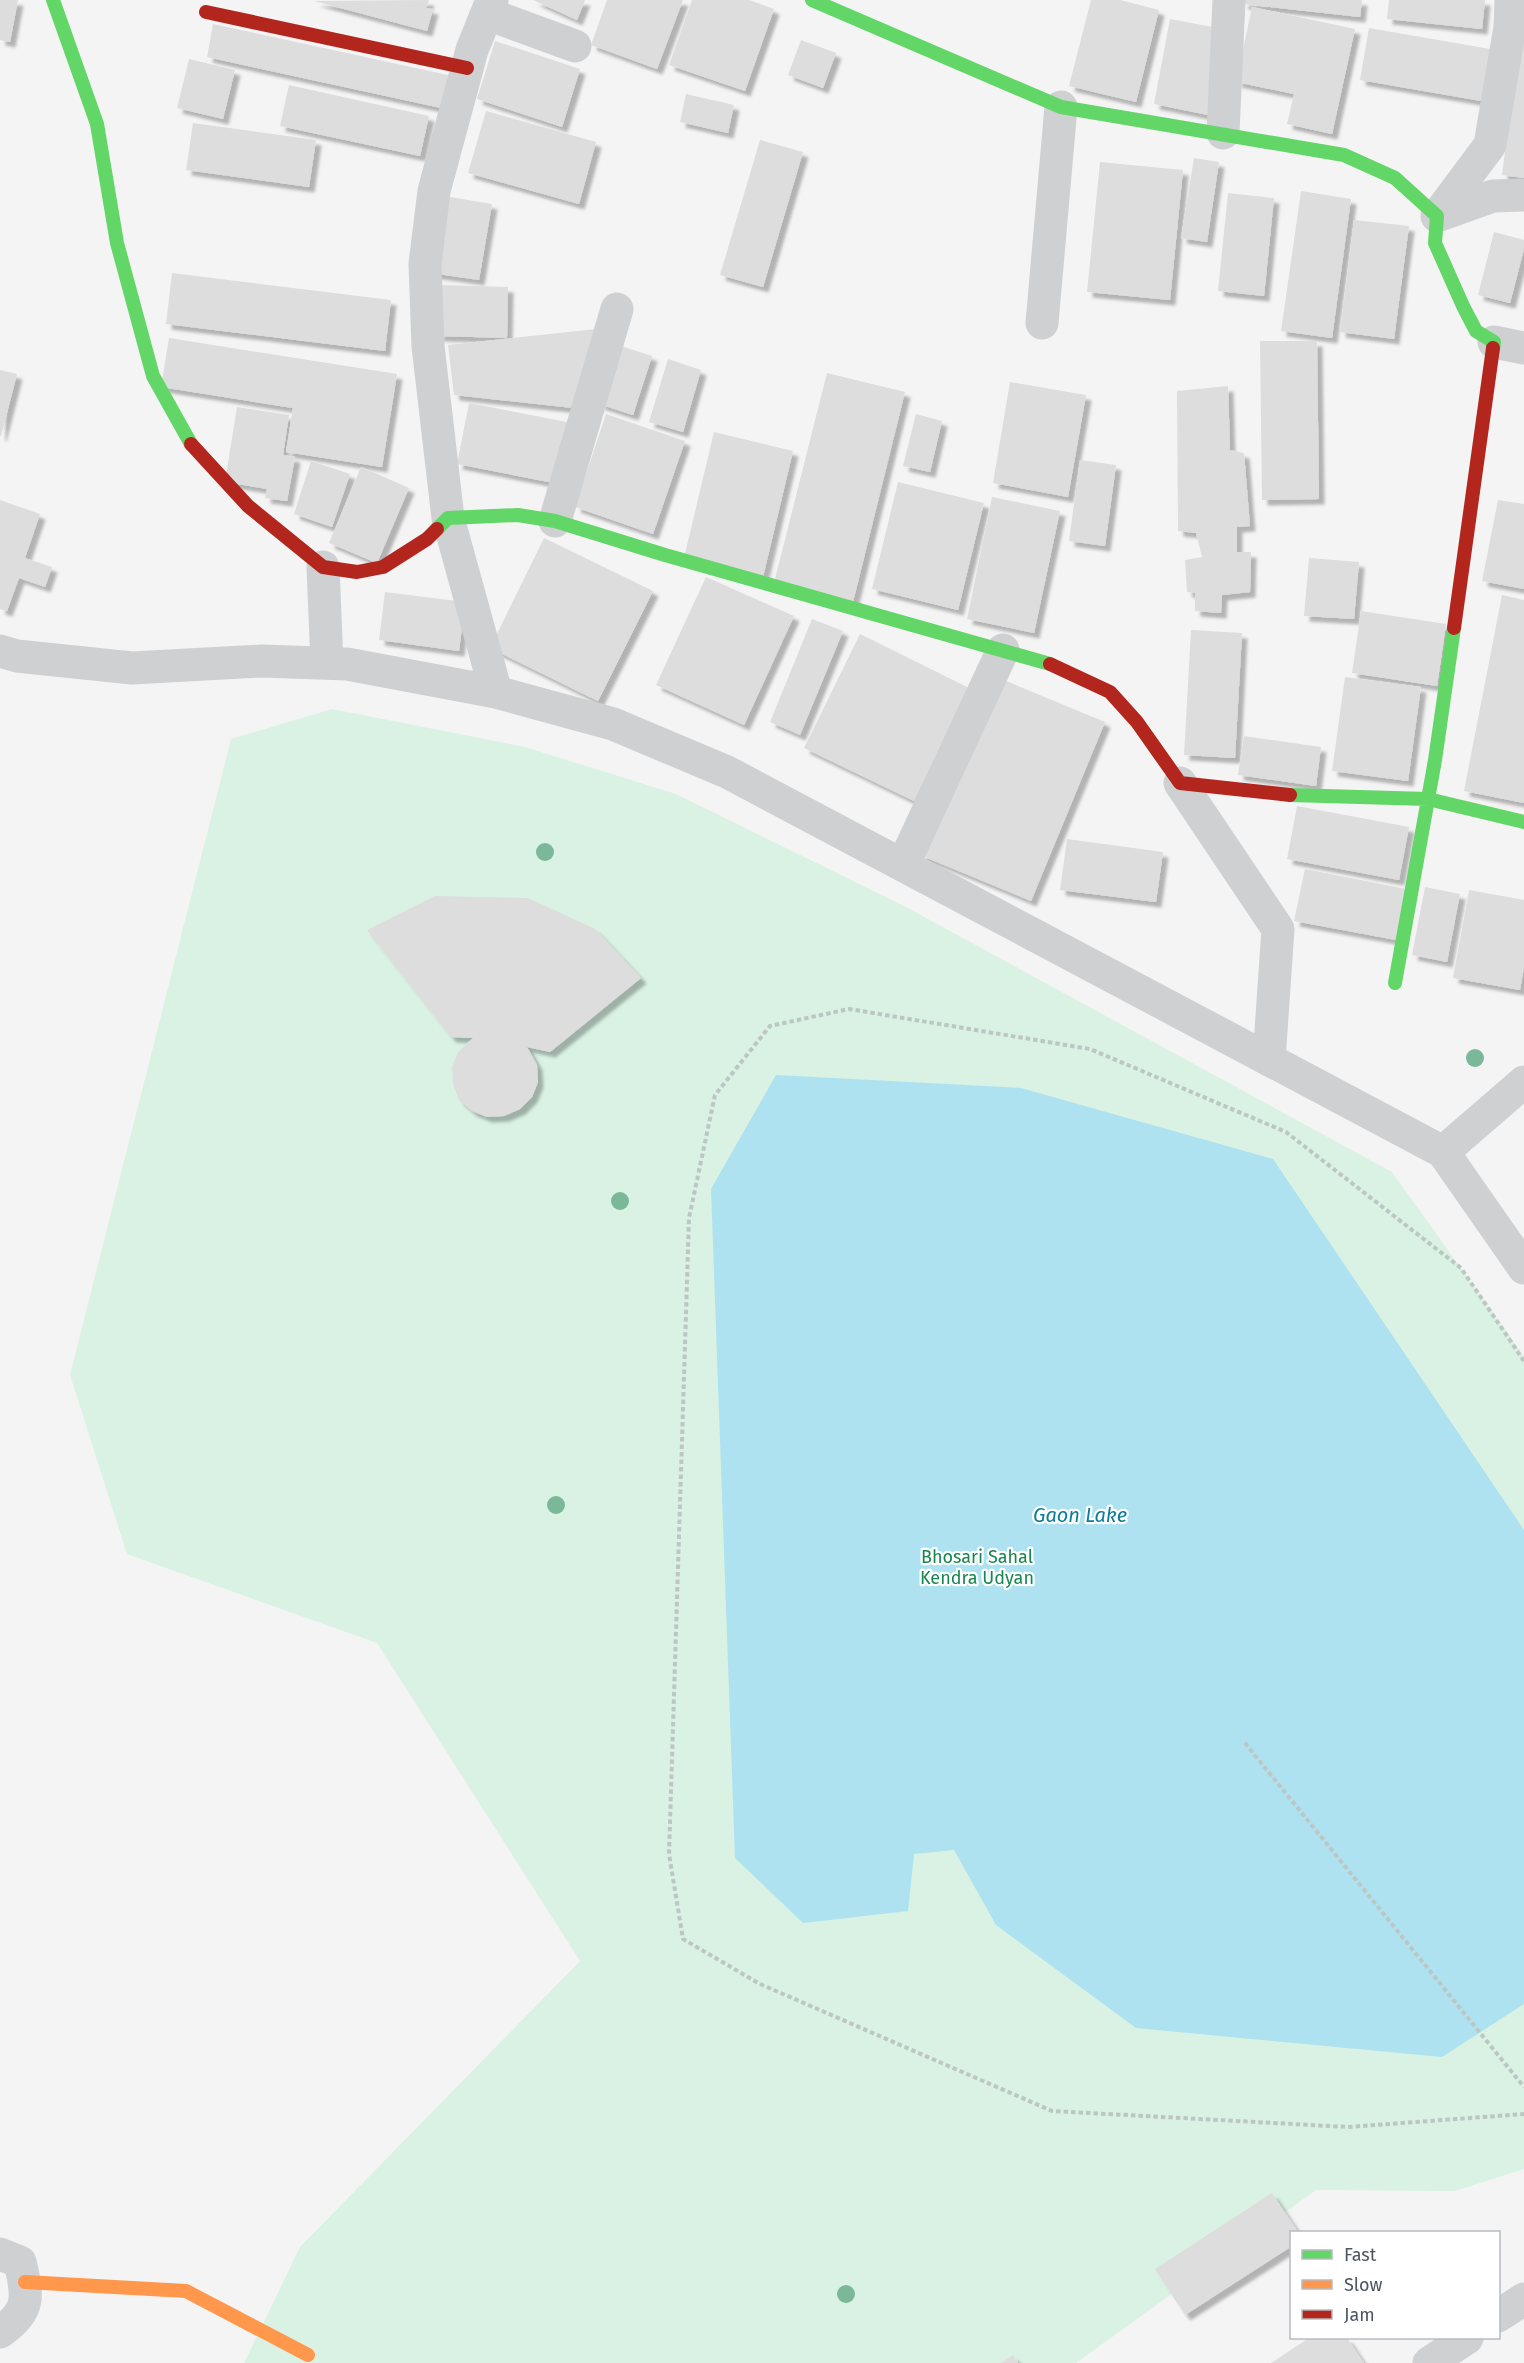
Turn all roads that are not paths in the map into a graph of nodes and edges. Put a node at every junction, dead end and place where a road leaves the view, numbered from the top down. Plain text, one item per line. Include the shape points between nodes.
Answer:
1 (53, 0) edge
2 (812, 0) edge
3 (1229, 0) edge
4 (1511, 0) edge
5 (490, 7) edge
6 (206, 12) dead end
7 (575, 46) dead end
8 (467, 68) junction
9 (1061, 106) junction
10 (1223, 133) junction
11 (1524, 195) edge
12 (1437, 216) junction
13 (617, 309) dead end
14 (1042, 323) dead end
15 (1509, 345) edge
16 (448, 518) junction
17 (555, 521) junction
18 (323, 567) junction
19 (1004, 650) junction
20 (0, 651) edge
21 (327, 663) junction
22 (496, 692) junction
23 (1180, 783) junction
24 (1428, 799) junction
25 (1524, 822) edge
26 (903, 865) junction
27 (1395, 983) dead end
28 (1269, 1060) junction
29 (1524, 1082) edge
30 (1443, 1152) junction
31 (1524, 1268) edge
32 (0, 2254) edge
33 (25, 2282) junction
34 (1524, 2299) edge
35 (1500, 2315) edge
36 (0, 2332) edge
37 (1464, 2339) edge
38 (309, 2355) dead end
39 (1429, 2363) edge

1 - 18 street via 97,124 117,243 153,376 190,442 248,506
2 - 9 street
3 - 10 street
4 - 12 street via 1490,145
5 - 7 street
5 - 8 street
6 - 8 street
8 - 16 street via 434,191 425,264 428,346
9 - 10 street
9 - 14 street
10 - 12 street via 1344,155 1395,178
11 - 12 street via 1493,196
12 - 15 street via 1435,243 1476,331
13 - 17 street
15 - 24 street
16 - 17 street via 518,515
16 - 18 street via 427,539 383,567 357,572
16 - 22 street
17 - 19 street
18 - 21 street
19 - 23 street via 1051,664 1110,692 1137,722
19 - 26 street
20 - 21 street via 132,668 262,661
21 - 22 street
22 - 26 street via 613,724 727,772
23 - 24 street via 1307,797
23 - 28 street via 1278,929
24 - 25 street
24 - 27 street
26 - 28 street
28 - 30 street
29 - 30 street
30 - 31 street
32 - 33 street via 20,2262
33 - 36 street via 28,2295 19,2320
33 - 38 street via 186,2291
34 - 35 street
37 - 39 street

